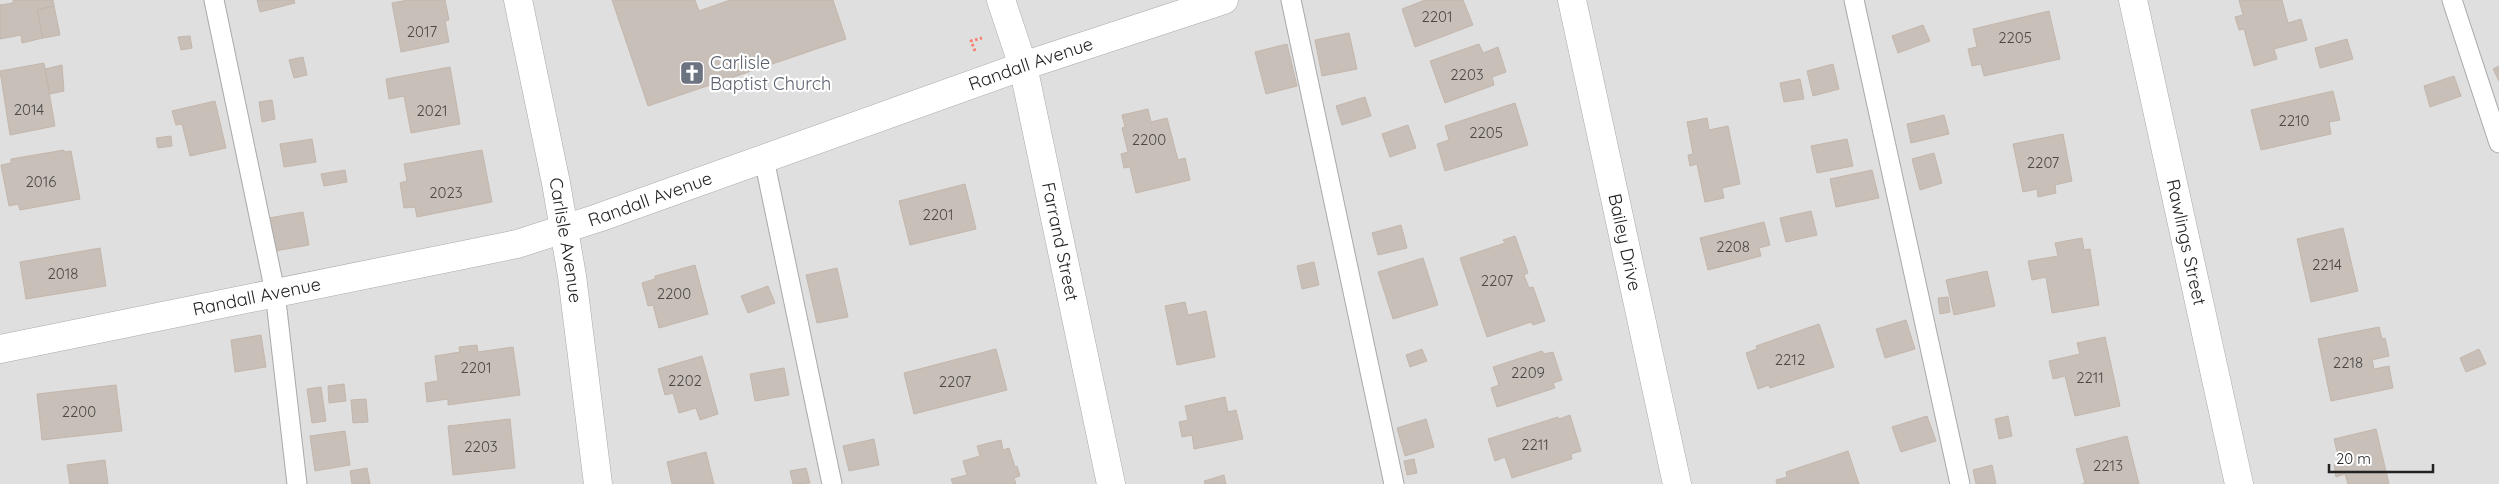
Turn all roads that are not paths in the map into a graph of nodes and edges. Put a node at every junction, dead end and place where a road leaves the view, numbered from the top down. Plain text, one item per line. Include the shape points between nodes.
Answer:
1 (214, 0) edge
2 (518, 0) edge
3 (1001, 0) edge
4 (1224, 0) edge
5 (1291, 0) edge
6 (1572, 0) edge
7 (1854, 0) edge
8 (2133, 0) edge
9 (2452, 0) edge
10 (1023, 66) junction
11 (2499, 143) edge
12 (764, 159) junction
13 (563, 230) junction
14 (275, 292) junction
15 (0, 349) edge
16 (297, 484) edge
17 (598, 484) edge
18 (832, 484) edge
19 (1111, 484) edge
20 (1394, 484) edge
21 (1677, 484) edge
22 (1960, 484) edge
23 (2239, 484) edge

1 - 14 lane
2 - 13 street, Carlisle Avenue
3 - 10 street, Farrand Street
4 - 10 street, Randall Avenue
5 - 20 lane
6 - 21 street, Bailey Drive
7 - 22 lane
8 - 23 street, Rawlings Street
9 - 11 lane
10 - 12 street, Randall Avenue
10 - 19 street, Farrand Street
12 - 13 street, Randall Avenue
12 - 18 lane
13 - 14 street, Randall Avenue via 517,244
13 - 17 street, Carlisle Avenue via 572,276
14 - 15 street, Randall Avenue
14 - 16 lane

